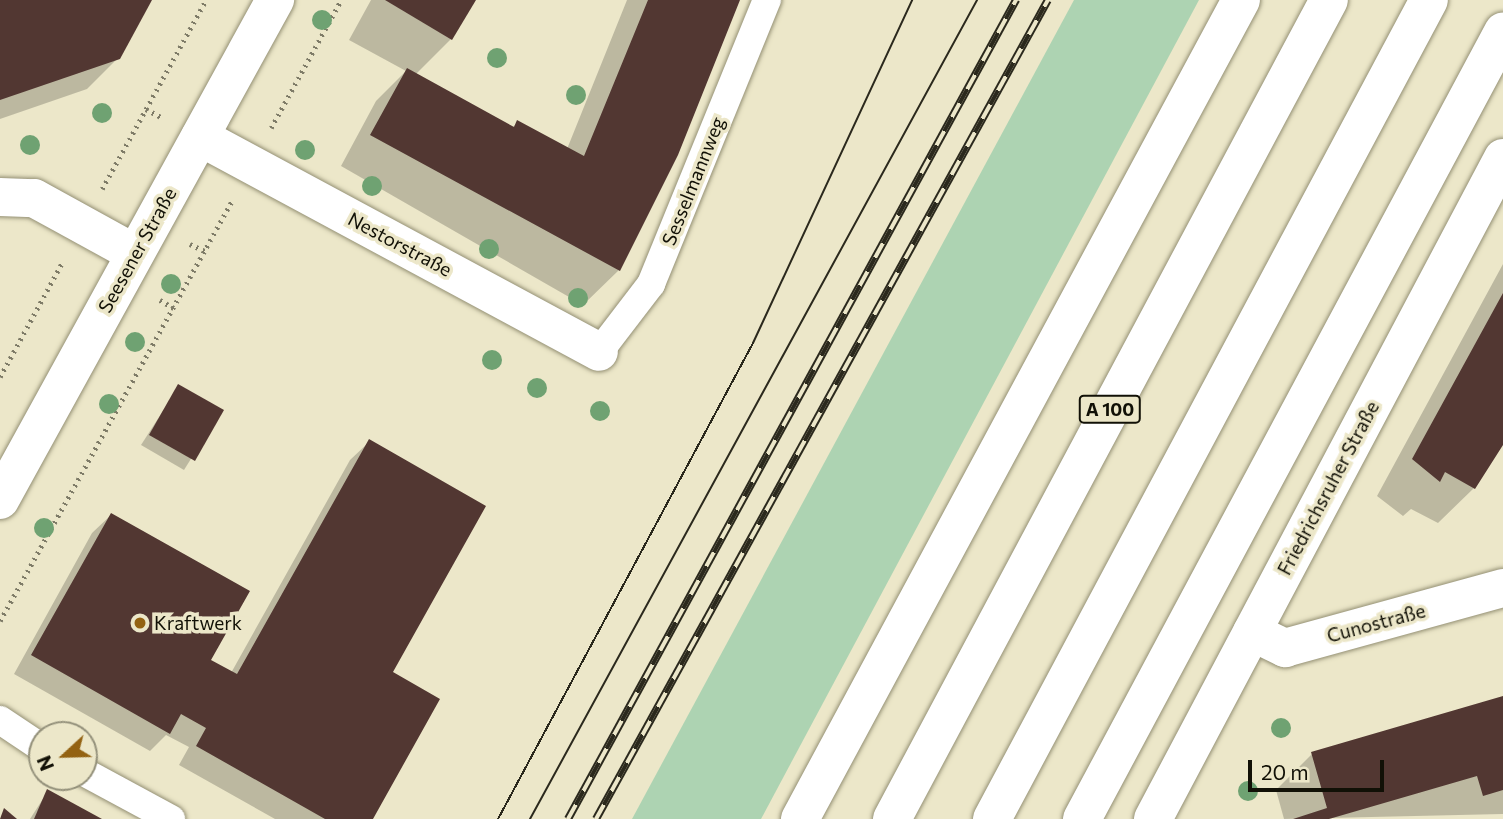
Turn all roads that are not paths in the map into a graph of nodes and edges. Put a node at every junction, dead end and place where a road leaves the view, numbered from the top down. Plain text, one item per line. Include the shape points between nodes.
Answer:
1 (275, 0) edge
2 (767, 0) edge
3 (1241, 0) edge
4 (1329, 0) edge
5 (1429, 0) edge
6 (1503, 33) edge
7 (200, 137) junction
8 (1503, 158) edge
9 (0, 197) edge
10 (134, 253) junction
11 (599, 352) joint
12 (0, 500) edge
13 (1503, 588) edge
14 (1252, 632) junction
15 (0, 720) edge
16 (28, 739) edge
17 (98, 780) edge
18 (171, 819) edge
19 (800, 819) edge
20 (892, 819) edge
21 (992, 819) edge
22 (1082, 819) edge
23 (1153, 819) edge

1 - 7 main road, Seesener Straße
2 - 11 lane, Sesselmannweg via 651,284
3 - 19 main road
4 - 20 main road, A 100
5 - 21 main road
6 - 22 main road
7 - 10 main road, Seesener Straße
7 - 11 main road, Nestorstraße
8 - 14 main road, Friedrichsruher Straße
9 - 10 main road via 34,198
10 - 12 main road, Seesener Straße
13 - 14 main road, Cunostraße via 1285,648
14 - 23 main road, Friedrichsruher Straße
15 - 16 lane
17 - 18 lane

